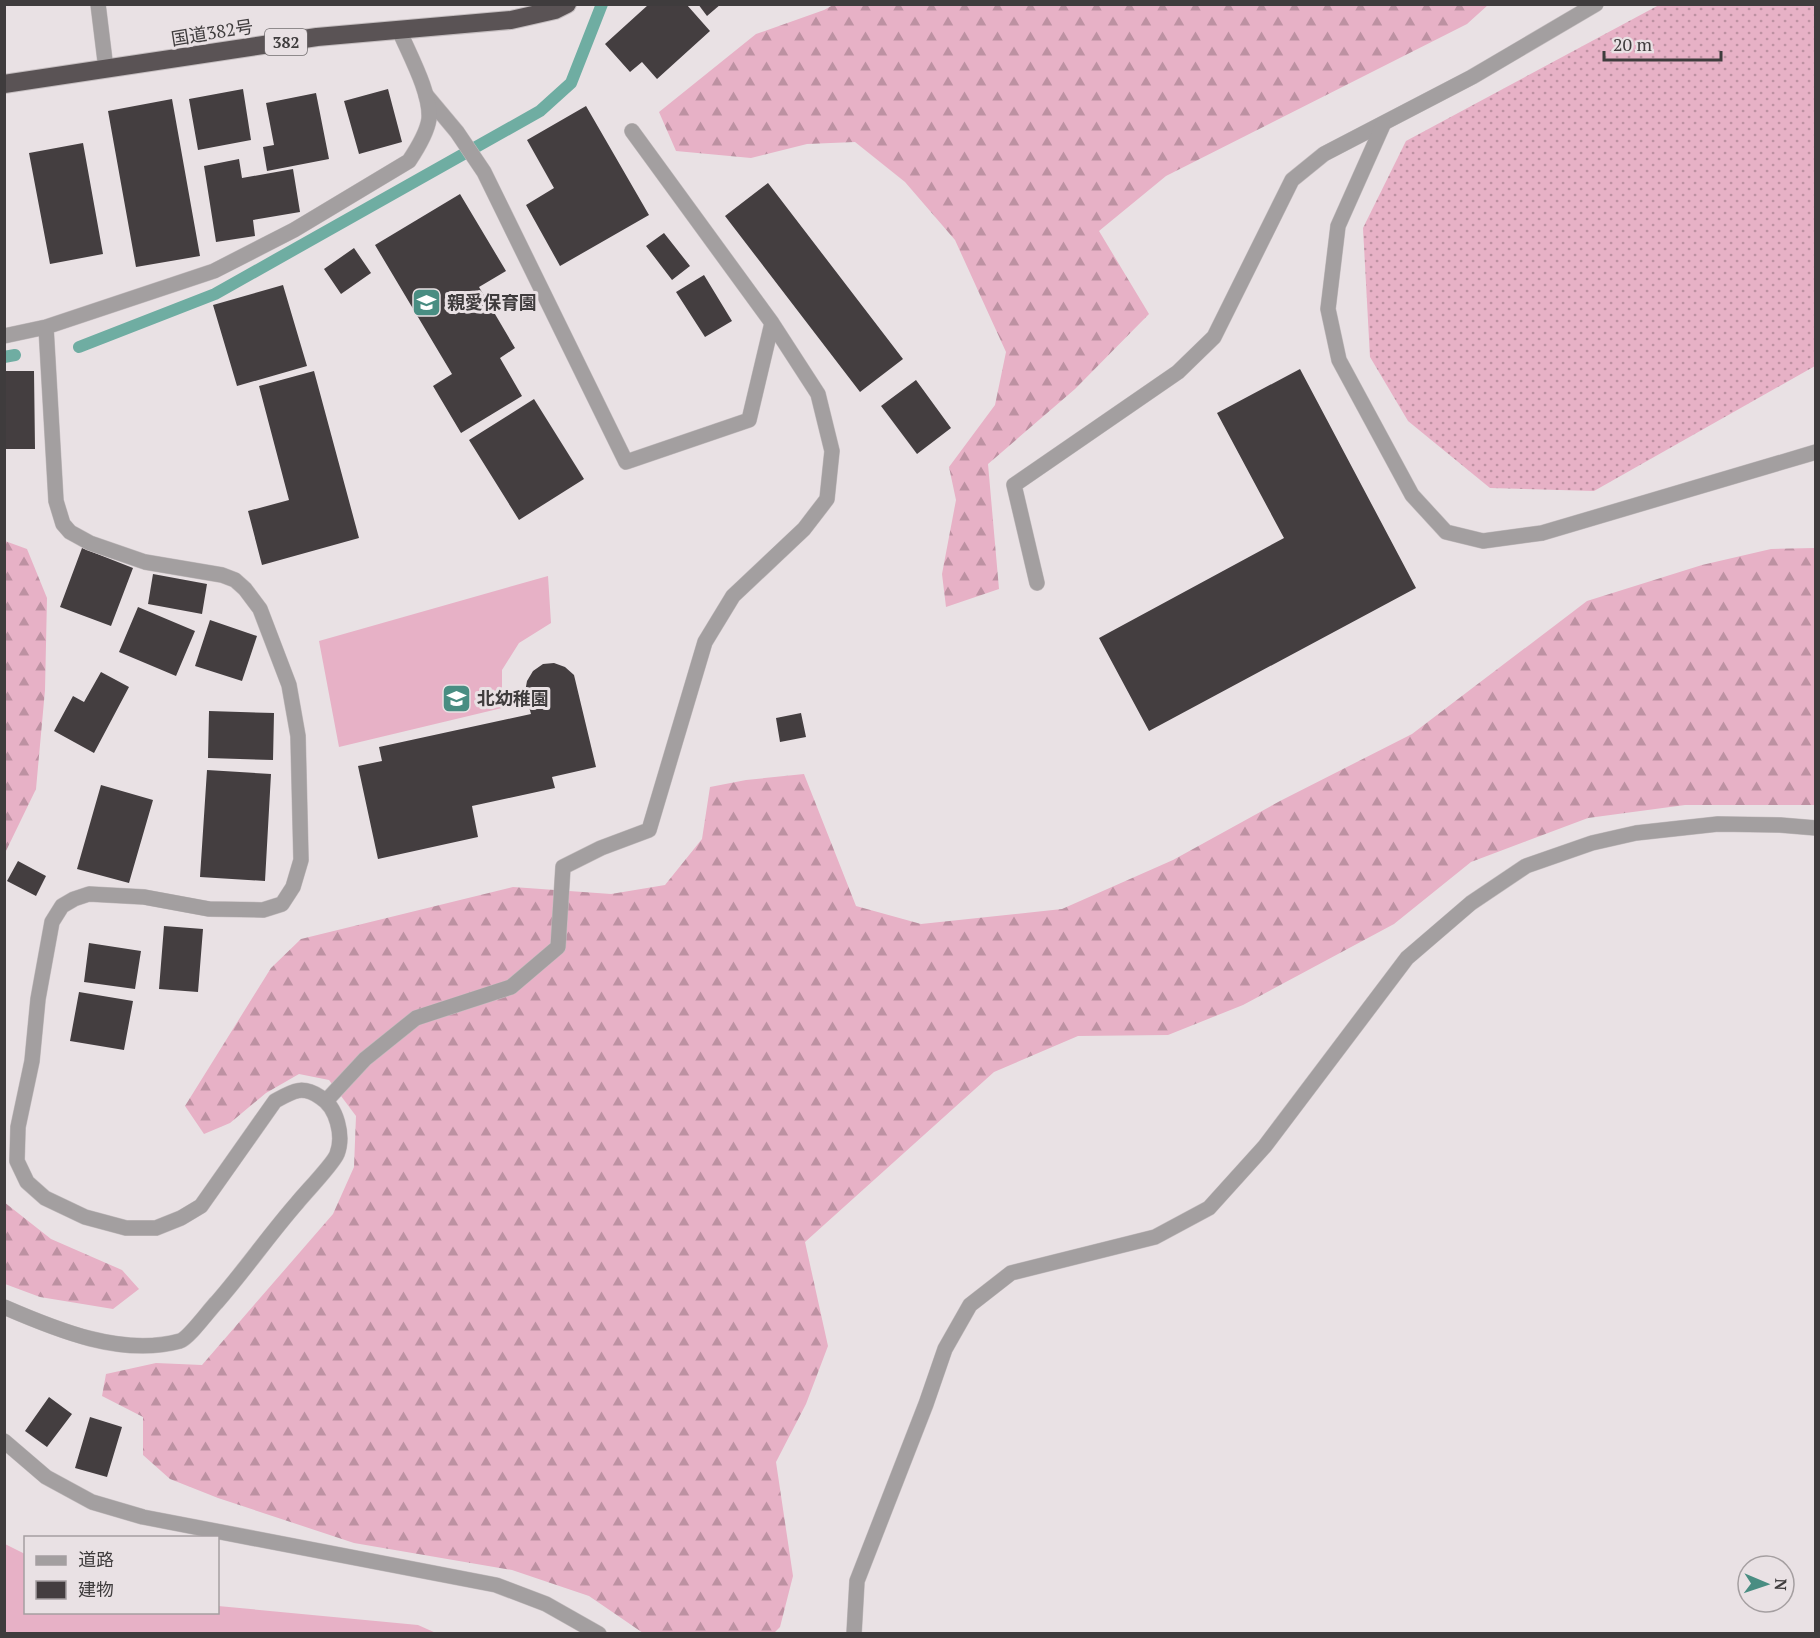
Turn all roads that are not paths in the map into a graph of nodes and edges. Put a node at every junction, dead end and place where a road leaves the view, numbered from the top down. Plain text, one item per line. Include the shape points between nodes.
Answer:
1 (98, 4) edge
2 (567, 4) edge
3 (1596, 4) edge
4 (399, 30) junction
5 (106, 69) junction
6 (4, 84) edge
7 (426, 95) junction
8 (1383, 125) junction
9 (632, 130) dead end
10 (772, 322) junction
11 (46, 327) junction
12 (4, 336) edge
13 (1815, 452) edge
14 (1037, 583) dead end
15 (1815, 828) edge
16 (326, 1101) junction
17 (4, 1307) edge
18 (4, 1442) edge
19 (599, 1634) edge
20 (854, 1634) edge

1 - 5 street
2 - 4 highway, 国道382号 / 382 via 511,20
3 - 8 street
4 - 5 highway, 国道382号 / 382 via 317,37
4 - 7 street
5 - 6 highway, 国道382号 / 382
7 - 10 street via 484,172 626,462 748,420
7 - 11 street via 429,119 419,147 409,161 294,230 214,271
8 - 13 street via 1338,226 1328,309 1339,360 1412,495 1446,532 1483,541 1542,533
8 - 14 street via 1324,154 1292,180 1214,338 1178,372 1014,485
9 - 10 street
10 - 16 street via 818,394 832,451 827,499 804,529 733,596 705,642 648,830 563,867 558,947 511,987 416,1017 365,1059
11 - 12 street
11 - 16 street via 56,501 63,524 90,543 145,562 235,580 260,609 289,685 298,736 301,860 294,887 282,904 263,910 209,909 144,897 89,894 62,906 52,922 38,999 32,1061 18,1126 17,1161 27,1182 45,1198 85,1217 126,1228 156,1228 201,1206 275,1101 293,1091 310,1090
15 - 20 street via 1718,824 1636,832 1526,867 1471,903 1407,958 1265,1146 1209,1208 1155,1237 1011,1273 970,1305 945,1349 857,1581
16 - 17 street via 336,1115 340,1135 337,1155 183,1340 152,1346 93,1341
18 - 19 street via 46,1478 92,1502 143,1518 496,1585 546,1604

